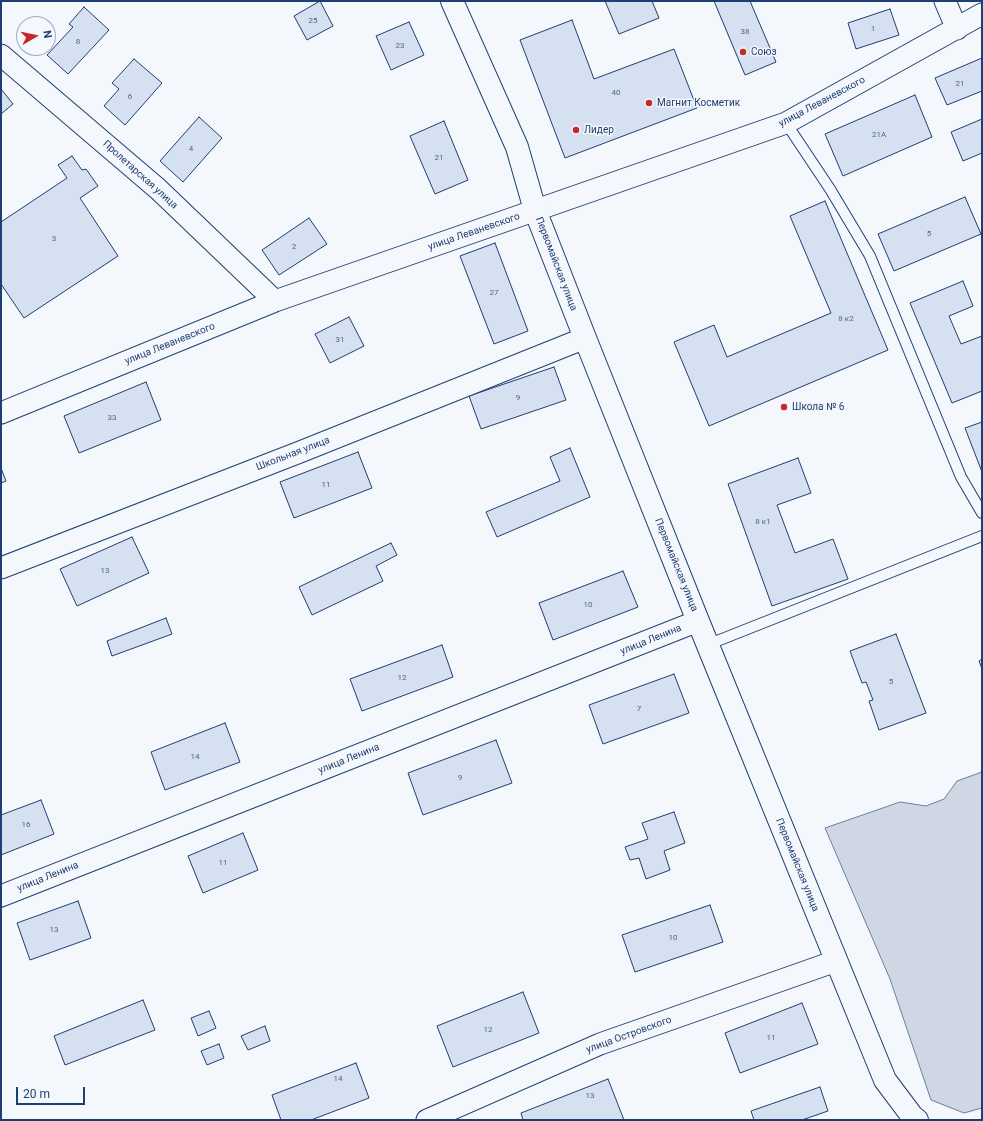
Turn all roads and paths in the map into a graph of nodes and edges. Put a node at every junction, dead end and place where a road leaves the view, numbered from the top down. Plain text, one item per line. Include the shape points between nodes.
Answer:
1 (452, 1) edge
2 (945, 1) edge
3 (982, 14) edge
4 (957, 29) junction
5 (1, 55) edge
6 (786, 123) junction
7 (536, 210) junction
8 (274, 300) junction
9 (585, 338) junction
10 (1, 413) edge
11 (982, 514) edge
12 (982, 536) edge
13 (1, 568) edge
14 (698, 622) junction
15 (708, 645) junction
16 (1, 896) edge
17 (836, 961) junction
18 (427, 1120) edge
19 (917, 1120) edge

1 - 7 main road, Первомайская улица via 516,147
2 - 4 street
3 - 4 street, улица Леваневского
4 - 6 street, улица Леваневского
5 - 8 street, Пролетарская улица via 158,189
6 - 7 street, улица Леваневского
6 - 11 lane via 870,256 962,477
7 - 8 street, улица Леваневского
7 - 9 main road, Первомайская улица
8 - 10 street, улица Леваневского
9 - 13 street, Школьная улица
9 - 14 main road, Первомайская улица
12 - 15 lane
14 - 15 main road, Первомайская улица
14 - 16 street, улица Ленина
15 - 17 main road, Первомайская улица
17 - 18 street, улица Островского via 600,1044
17 - 19 main road, Первомайская улица via 885,1080

